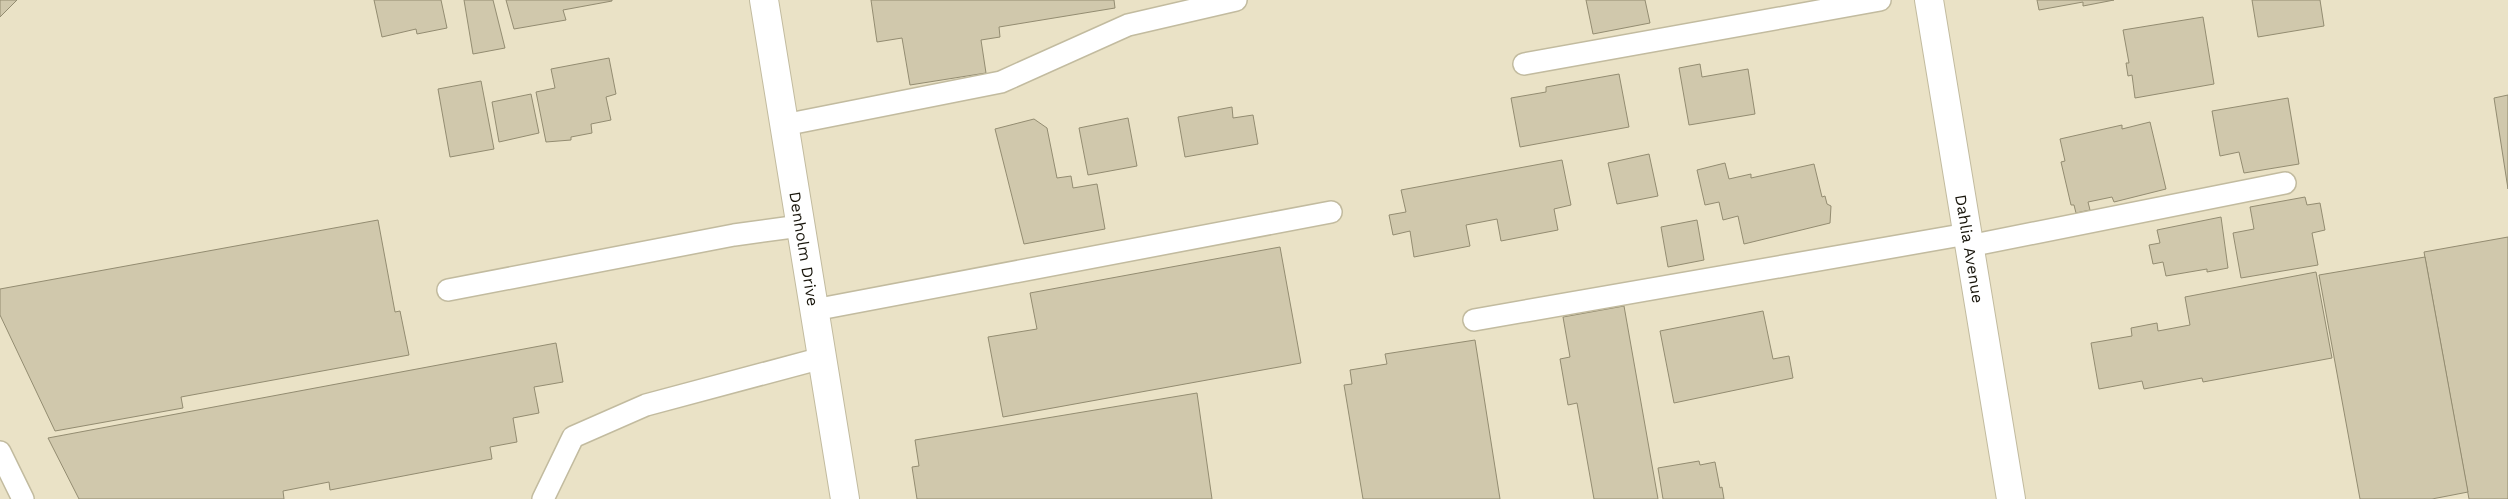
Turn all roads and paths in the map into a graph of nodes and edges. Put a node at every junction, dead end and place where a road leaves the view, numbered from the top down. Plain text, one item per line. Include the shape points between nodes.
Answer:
1 (764, 0) edge
2 (1236, 0) edge
3 (1880, 0) edge
4 (1929, 0) edge
5 (1524, 64) dead end
6 (784, 125) junction
7 (2285, 183) dead end
8 (1331, 212) dead end
9 (800, 226) junction
10 (1968, 240) junction
11 (448, 290) dead end
12 (814, 310) junction
13 (1474, 320) dead end
14 (822, 358) junction
15 (0, 452) edge
16 (24, 499) edge
17 (544, 499) edge
18 (845, 499) edge
19 (2011, 499) edge

1 - 6 street, Denholm Drive
2 - 6 lane via 1128,25 1002,82
3 - 5 lane
4 - 10 street, Dahlia Avenue
6 - 9 street, Denholm Drive
7 - 10 lane
8 - 12 lane
9 - 11 lane via 734,235
9 - 12 street, Denholm Drive
10 - 13 lane
10 - 19 street, Dahlia Avenue
12 - 14 street, Denholm Drive
14 - 17 lane via 646,405 573,437
14 - 18 street, Denholm Drive
15 - 16 lane

